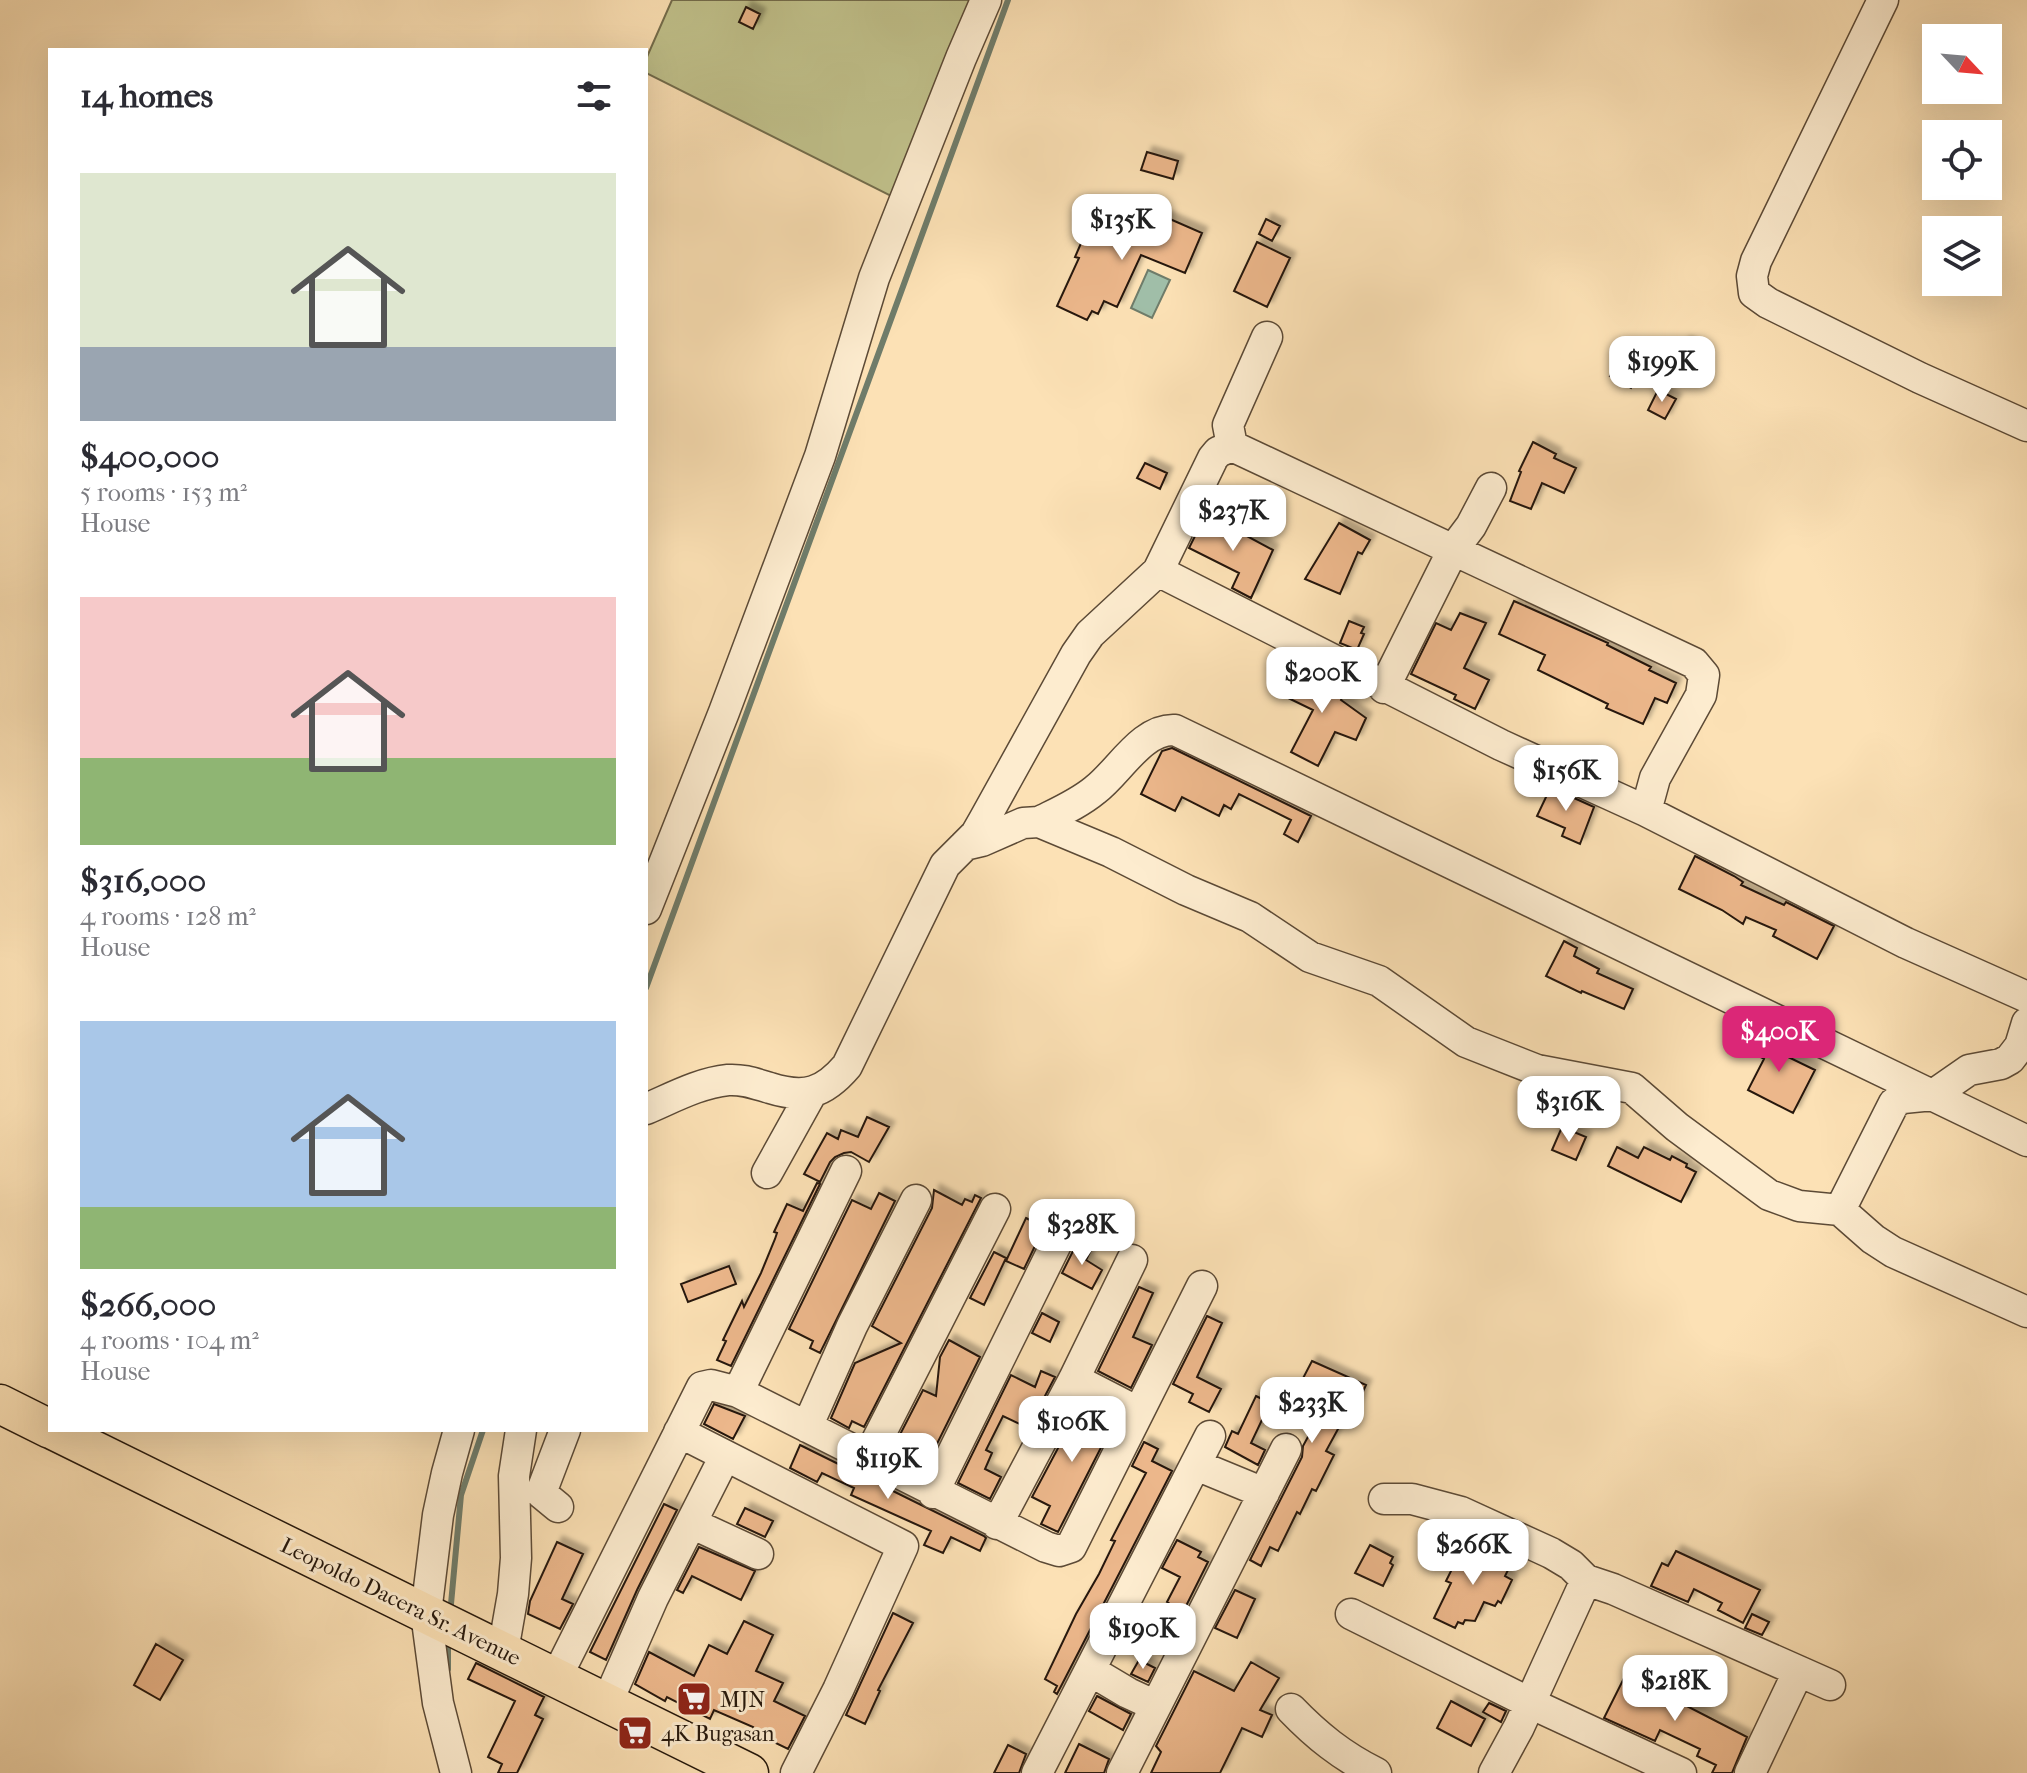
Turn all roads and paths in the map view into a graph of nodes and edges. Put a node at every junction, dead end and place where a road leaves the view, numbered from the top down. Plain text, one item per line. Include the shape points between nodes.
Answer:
1 (986, 0) edge
2 (1883, 0) edge
3 (1267, 337) dead end
4 (2027, 426) edge
5 (1232, 446) junction
6 (1491, 488) dead end
7 (1453, 550) junction
8 (1158, 571) junction
9 (1384, 688) junction
10 (1646, 811) junction
11 (1039, 822) junction
12 (965, 845) junction
13 (648, 904) edge
14 (2027, 997) edge
15 (2027, 1023) edge
16 (812, 1092) junction
17 (1933, 1095) junction
18 (648, 1108) edge
19 (2027, 1141) edge
20 (846, 1171) dead end
21 (767, 1173) dead end
22 (916, 1200) dead end
23 (995, 1209) dead end
24 (1840, 1210) junction
25 (1064, 1228) dead end
26 (1132, 1260) dead end
27 (1202, 1286) dead end
28 (2027, 1312) edge
29 (1074, 1379) junction
30 (738, 1392) junction
31 (0, 1404) edge
32 (1138, 1412) junction
33 (807, 1427) junction
34 (48, 1428) edge
35 (57, 1432) edge
36 (458, 1432) edge
37 (521, 1432) edge
38 (564, 1432) edge
39 (679, 1432) junction
40 (1210, 1436) dead end
41 (1286, 1449) dead end
42 (725, 1456) junction
43 (868, 1458) junction
44 (1196, 1465) junction
45 (933, 1493) junction
46 (1264, 1493) junction
47 (1384, 1499) dead end
48 (558, 1507) dead end
49 (691, 1523) junction
50 (997, 1524) junction
51 (758, 1554) dead end
52 (1586, 1580) junction
53 (426, 1613) junction
54 (1351, 1614) dead end
55 (503, 1651) junction
56 (1091, 1671) junction
57 (1798, 1672) junction
58 (556, 1678) junction
59 (1830, 1685) dead end
60 (607, 1703) junction
61 (1530, 1703) junction
62 (1156, 1706) junction
63 (1291, 1709) dead end
64 (456, 1773) edge
65 (749, 1773) edge
66 (796, 1773) edge
67 (1037, 1773) edge
68 (1122, 1773) edge
69 (1376, 1773) edge
70 (1494, 1773) edge
71 (1681, 1773) edge
72 (1750, 1773) edge

1 - 13 street via 874,278 815,470
2 - 4 street via 1756,261 1754,293
3 - 5 street via 1228,425
5 - 7 street
5 - 8 street via 1213,458
6 - 7 street
7 - 9 street
7 - 10 street via 1701,668 1701,695 1655,778
8 - 9 street
8 - 12 street via 1082,644
9 - 10 street
10 - 14 street via 1906,943
11 - 12 street
11 - 17 street via 1097,789 1151,736 1175,730
11 - 24 street via 1250,917 1310,957 1379,981 1466,1042 1537,1070 1632,1088 1769,1195 1799,1206
12 - 16 street via 933,886 847,1066 834,1081
15 - 17 street via 2010,1059 1969,1070
16 - 18 street via 729,1080 699,1086
16 - 21 street
17 - 19 street
17 - 24 street via 1894,1103
20 - 30 street
22 - 33 street
23 - 43 street
24 - 28 street via 1893,1252
25 - 45 street
26 - 29 street
27 - 32 street
29 - 32 street
29 - 50 street
30 - 33 street
30 - 39 street via 702,1387
31 - 34 main road, Leopoldo Dacera Sr. Avenue
32 - 50 street via 1071,1547 1053,1550
33 - 43 street
35 - 53 main road, Leopoldo Dacera Sr. Avenue
36 - 53 street via 438,1515
37 - 55 street via 514,1476 516,1558
38 - 48 street via 541,1493
39 - 42 street
39 - 58 street
40 - 44 street
41 - 46 street
42 - 49 street
42 - 66 street via 903,1546
43 - 45 street
44 - 46 street
44 - 56 street
45 - 50 street
46 - 62 street
47 - 52 street via 1412,1499 1461,1512 1551,1553
49 - 51 street
49 - 60 street
52 - 57 street
52 - 61 street
53 - 55 main road, Leopoldo Dacera Sr. Avenue
53 - 64 street via 438,1703
54 - 61 street
55 - 58 main road, Leopoldo Dacera Sr. Avenue
56 - 62 street
56 - 67 street
57 - 59 street
57 - 72 street
58 - 60 main road, Leopoldo Dacera Sr. Avenue
60 - 65 main road, Leopoldo Dacera Sr. Avenue
61 - 70 street
61 - 71 street
62 - 68 street
63 - 69 street via 1329,1745

